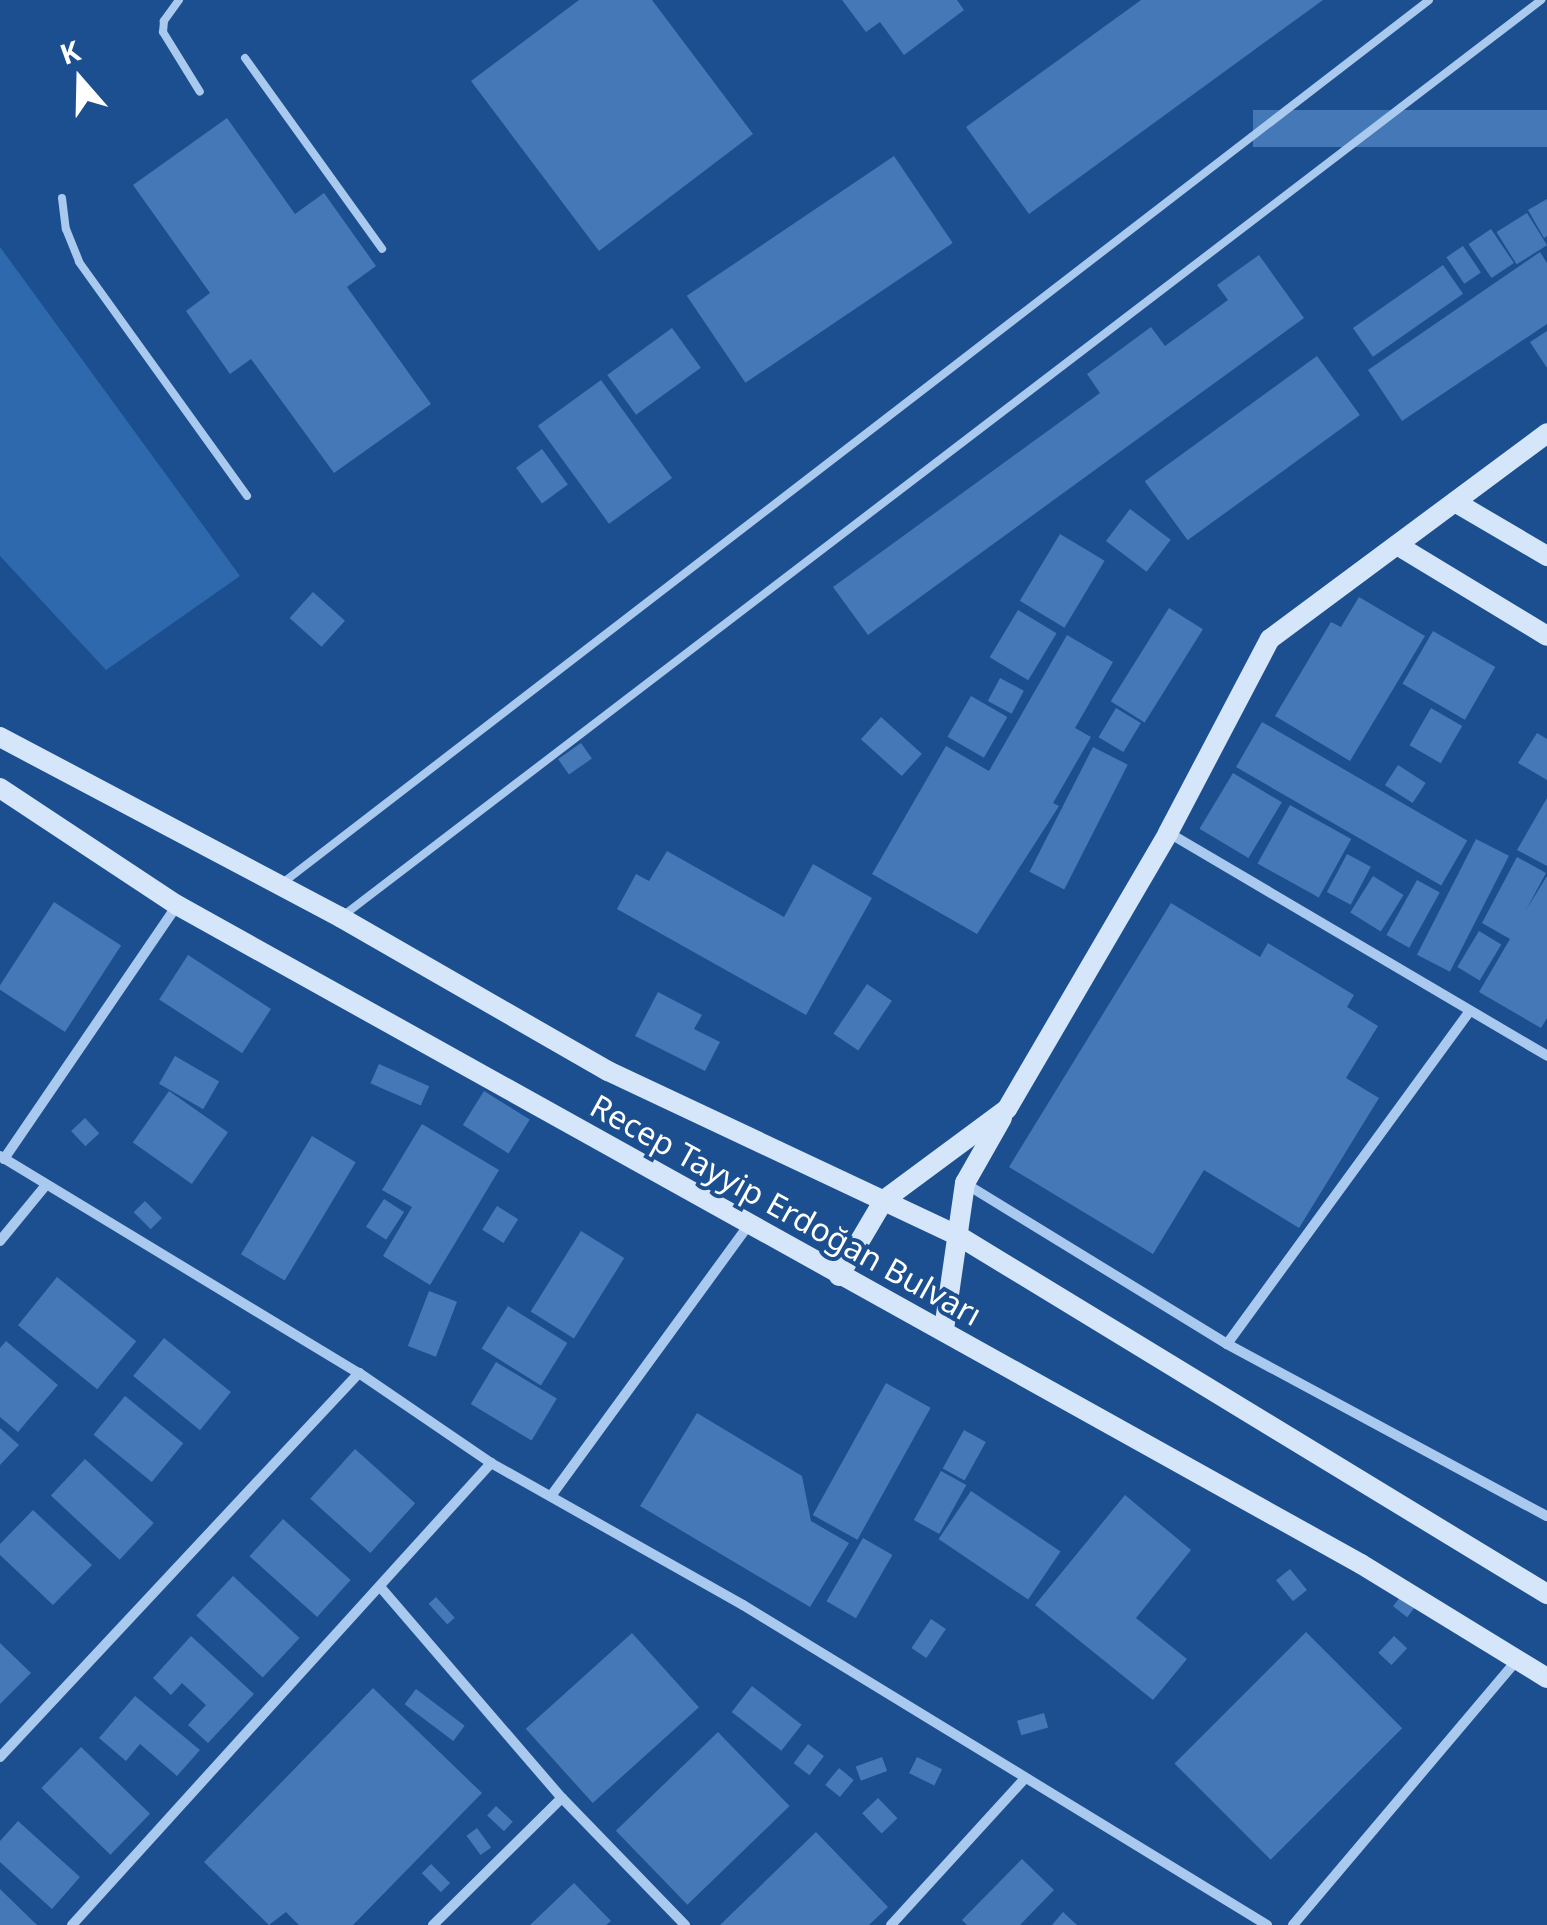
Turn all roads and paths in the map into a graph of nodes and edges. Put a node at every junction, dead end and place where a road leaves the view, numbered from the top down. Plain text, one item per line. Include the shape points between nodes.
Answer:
1 (179, 0) edge
2 (1429, 0) edge
3 (1542, 0) edge
4 (245, 58) dead end
5 (200, 92) dead end
6 (62, 198) dead end
7 (382, 249) dead end
8 (1547, 433) edge
9 (247, 496) dead end
10 (1455, 502) junction
11 (1397, 545) junction
12 (1547, 556) edge
13 (1547, 636) edge
14 (0, 736) edge
15 (0, 788) edge
16 (1168, 833) junction
17 (280, 885) junction
18 (176, 905) junction
19 (340, 917) junction
20 (1470, 1011) junction
21 (1547, 1056) edge
22 (1007, 1109) junction
23 (2, 1158) edge
24 (965, 1183) junction
25 (46, 1185) junction
26 (884, 1200) junction
27 (748, 1226) junction
28 (958, 1235) junction
29 (0, 1241) edge
30 (839, 1276) junction
31 (944, 1329) junction
32 (1227, 1344) junction
33 (359, 1373) junction
34 (491, 1463) junction
35 (551, 1496) junction
36 (1547, 1516) edge
37 (382, 1589) junction
38 (1547, 1594) edge
39 (1516, 1661) junction
40 (1547, 1678) edge
41 (0, 1757) edge
42 (1026, 1778) junction
43 (562, 1798) junction
44 (72, 1925) edge
45 (434, 1925) edge
46 (685, 1925) edge
47 (891, 1925) edge
48 (1267, 1925) edge
49 (1293, 1925) edge

1 - 5 lane via 163,32
2 - 17 lane
3 - 19 lane
4 - 7 lane
6 - 9 lane via 79,262
8 - 10 main road
10 - 11 main road
10 - 12 main road
11 - 13 main road
11 - 16 main road via 1270,638
14 - 17 main road, Recep Tayyip Erdoğan Bulvarı
15 - 18 main road, Recep Tayyip Erdoğan Bulvarı
16 - 20 street
16 - 22 main road
17 - 19 main road, Recep Tayyip Erdoğan Bulvarı
18 - 23 street
18 - 27 main road, Recep Tayyip Erdoğan Bulvarı
19 - 26 main road, Recep Tayyip Erdoğan Bulvarı via 608,1071
20 - 21 street
20 - 32 street
22 - 24 main road
22 - 26 main road
23 - 25 street
24 - 28 main road
24 - 32 street
25 - 29 street
25 - 33 street
26 - 28 main road, Recep Tayyip Erdoğan Bulvarı
26 - 30 main road
27 - 30 main road, Recep Tayyip Erdoğan Bulvarı
27 - 35 street
28 - 31 main road
28 - 38 main road, Recep Tayyip Erdoğan Bulvarı
30 - 31 main road, Recep Tayyip Erdoğan Bulvarı
31 - 39 main road, Recep Tayyip Erdoğan Bulvarı via 1361,1564
32 - 36 street
33 - 34 street
33 - 41 street
34 - 35 street
34 - 37 street
35 - 42 street
37 - 43 street
37 - 44 street
39 - 40 main road, Recep Tayyip Erdoğan Bulvarı
39 - 49 street
42 - 47 street
42 - 48 street
43 - 45 street
43 - 46 street

